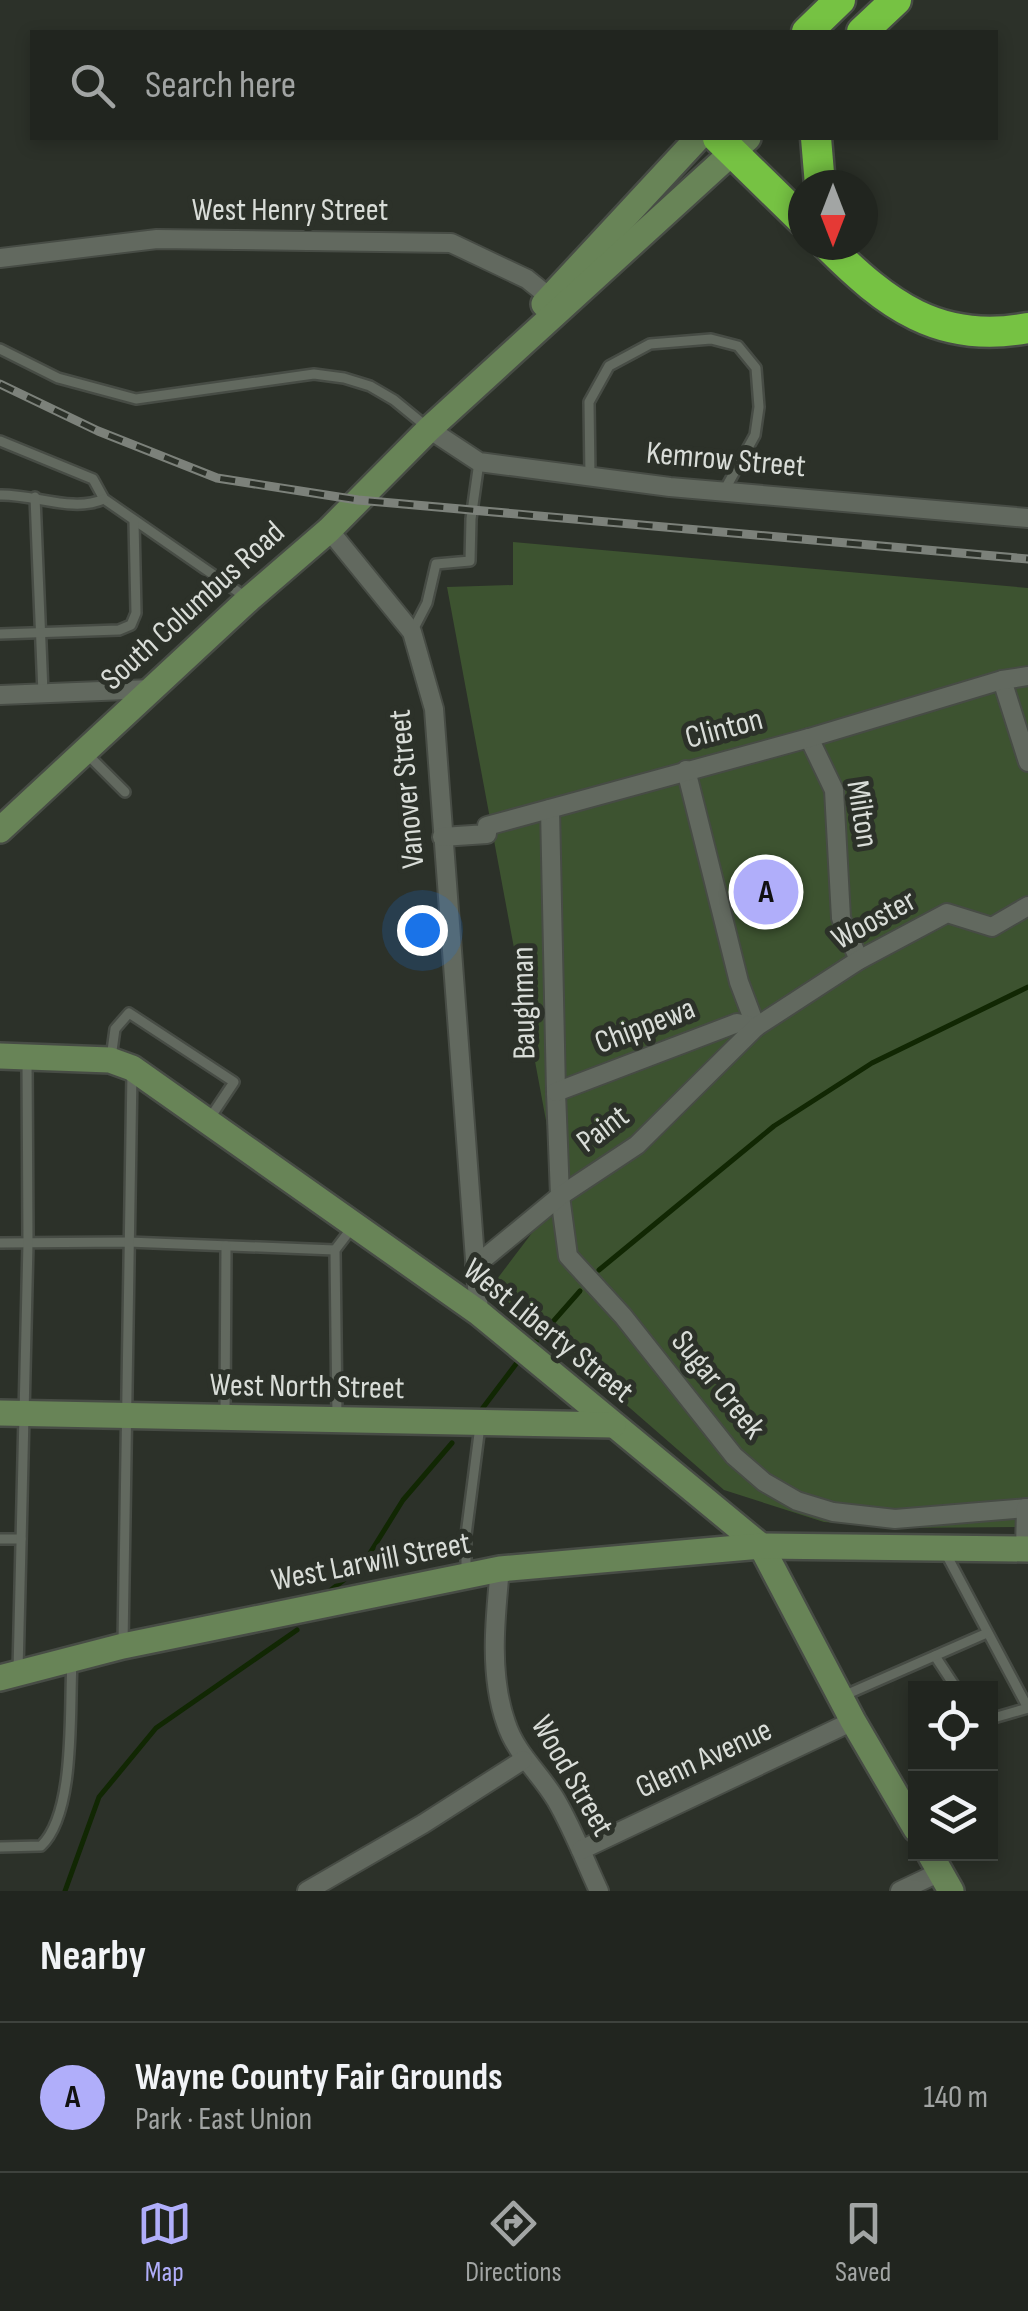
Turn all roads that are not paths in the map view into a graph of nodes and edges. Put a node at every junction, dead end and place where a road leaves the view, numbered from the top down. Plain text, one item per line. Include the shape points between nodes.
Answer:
1 (840, 0) edge
2 (896, 0) edge
3 (808, 30) edge
4 (864, 30) edge
5 (696, 140) edge
6 (816, 140) edge
7 (736, 141) edge
8 (819, 170) edge
9 (788, 186) edge
10 (788, 203) edge
11 (0, 258) edge
12 (842, 260) edge
13 (866, 260) edge
14 (557, 302) junction
15 (1028, 310) edge
16 (1028, 328) edge
17 (0, 349) edge
18 (429, 429) junction
19 (0, 441) edge
20 (479, 462) junction
21 (590, 476) junction
22 (724, 491) junction
23 (0, 495) edge
24 (35, 497) junction
25 (104, 499) junction
26 (1028, 518) edge
27 (134, 521) junction
28 (329, 530) junction
29 (249, 599) junction
30 (412, 632) junction
31 (40, 633) junction
32 (0, 634) edge
33 (1028, 676) edge
34 (1002, 680) junction
35 (152, 690) junction
36 (43, 694) junction
37 (0, 695) edge
38 (1021, 726) edge
39 (809, 738) junction
40 (85, 752) junction
41 (1028, 762) edge
42 (686, 770) junction
43 (126, 792) dead end
44 (550, 809) junction
45 (0, 830) edge
46 (442, 837) junction
47 (1028, 906) edge
48 (858, 960) junction
49 (756, 1027) junction
50 (0, 1056) edge
51 (27, 1058) junction
52 (121, 1064) junction
53 (556, 1092) junction
54 (208, 1120) junction
55 (560, 1196) junction
56 (355, 1224) junction
57 (128, 1242) junction
58 (0, 1243) edge
59 (28, 1243) junction
60 (226, 1246) junction
61 (335, 1250) junction
62 (475, 1266) junction
63 (478, 1313) junction
64 (12, 1414) edge
65 (128, 1416) junction
66 (225, 1418) junction
67 (338, 1420) junction
68 (480, 1423) junction
69 (614, 1426) junction
70 (1027, 1508) edge
71 (0, 1539) edge
72 (21, 1539) junction
73 (760, 1546) junction
74 (942, 1547) junction
75 (1027, 1549) edge
76 (500, 1569) junction
77 (466, 1576) junction
78 (987, 1633) junction
79 (123, 1646) junction
80 (935, 1656) junction
81 (72, 1660) junction
82 (9, 1676) edge
83 (951, 1681) edge
84 (840, 1698) junction
85 (1028, 1708) edge
86 (998, 1717) edge
87 (852, 1721) junction
88 (524, 1760) junction
89 (908, 1816) edge
90 (0, 1848) edge
91 (580, 1850) junction
92 (940, 1872) edge
93 (307, 1891) edge
94 (600, 1891) edge
95 (900, 1891) edge

1 - 3 highway
2 - 4 highway
5 - 14 main road, South Columbus Road
6 - 8 highway
7 - 9 highway
7 - 10 highway
7 - 14 main road, South Columbus Road
11 - 14 street, West Henry Street via 157,240 450,242
12 - 16 highway via 871,288 920,318 975,330
13 - 15 highway via 930,303 980,314
14 - 18 main road, South Columbus Road
17 - 18 lane via 58,378 136,399 314,374 344,378 394,400
18 - 20 street, Kemrow Street
18 - 28 main road, South Columbus Road
19 - 25 lane via 93,479
20 - 21 street, Kemrow Street
20 - 30 lane via 470,561 436,564 428,602
21 - 22 street, Kemrow Street
21 - 22 lane via 588,402 609,366 650,344 711,339 738,346 756,368 758,387 755,436
22 - 26 street, Kemrow Street
23 - 24 lane
24 - 25 lane via 87,507
24 - 31 lane
25 - 27 lane
27 - 29 lane
27 - 31 lane via 136,613 130,625
28 - 29 main road, South Columbus Road
28 - 30 street, Vanover Street
29 - 35 main road, South Columbus Road
30 - 46 street, Vanover Street via 434,709
31 - 32 lane
31 - 36 lane
33 - 34 street, Clinton
34 - 38 street
34 - 39 street, Clinton
35 - 36 street
35 - 40 main road, South Columbus Road
36 - 37 street
38 - 41 street
39 - 42 street, Clinton
39 - 48 street, Milton via 834,790 841,918
40 - 43 lane
40 - 45 main road, South Columbus Road
42 - 44 street, Clinton
42 - 49 street
44 - 46 street, Clinton via 487,826 487,834
44 - 53 street, Baughman
46 - 62 street, Vanover Street
47 - 48 street, Wooster via 992,927 947,913
48 - 49 street, Wooster
49 - 53 street, Chippewa via 737,1023
49 - 55 street, Paint via 636,1145
50 - 51 main road
51 - 52 main road
51 - 59 lane
52 - 54 main road, West Liberty Street
52 - 54 lane via 115,1029 129,1012 234,1082
52 - 57 lane
53 - 55 street, Baughman
54 - 56 main road, West Liberty Street
55 - 62 street, Paint
55 - 70 street, Sugar Creek via 568,1256 734,1456 764,1482 797,1501 867,1518
56 - 61 lane
56 - 63 main road, West Liberty Street
57 - 59 lane
57 - 60 lane
57 - 65 lane
58 - 59 lane
59 - 64 lane
60 - 61 lane
60 - 66 lane
61 - 67 lane
62 - 63 street, Vanover Street
63 - 69 main road, West Liberty Street
64 - 65 main road, West North Street
64 - 72 lane
65 - 66 main road, West North Street
65 - 79 lane
66 - 67 main road, West North Street
67 - 68 main road, West North Street
68 - 69 main road, West North Street
68 - 77 lane
69 - 73 main road, West Liberty Street
70 - 75 street
71 - 72 lane
72 - 82 lane
73 - 74 main road, West Larwill Street
73 - 76 main road, West Larwill Street
73 - 84 main road, West Liberty Street
74 - 75 main road, West Larwill Street
74 - 78 lane
76 - 77 main road, West Larwill Street
76 - 88 street, Wood Street via 496,1667 505,1722
77 - 79 main road, West Larwill Street
78 - 80 lane
78 - 85 lane
79 - 81 main road, West Larwill Street
80 - 83 lane
80 - 84 lane
81 - 82 main road, West Larwill Street
81 - 90 lane via 61,1812 41,1846
84 - 87 main road, West Liberty Street
85 - 86 lane
87 - 89 main road, West Liberty Street
87 - 91 street, Glenn Avenue
88 - 91 street, Wood Street via 555,1798
88 - 93 street
91 - 94 street, Wood Street
92 - 95 street

